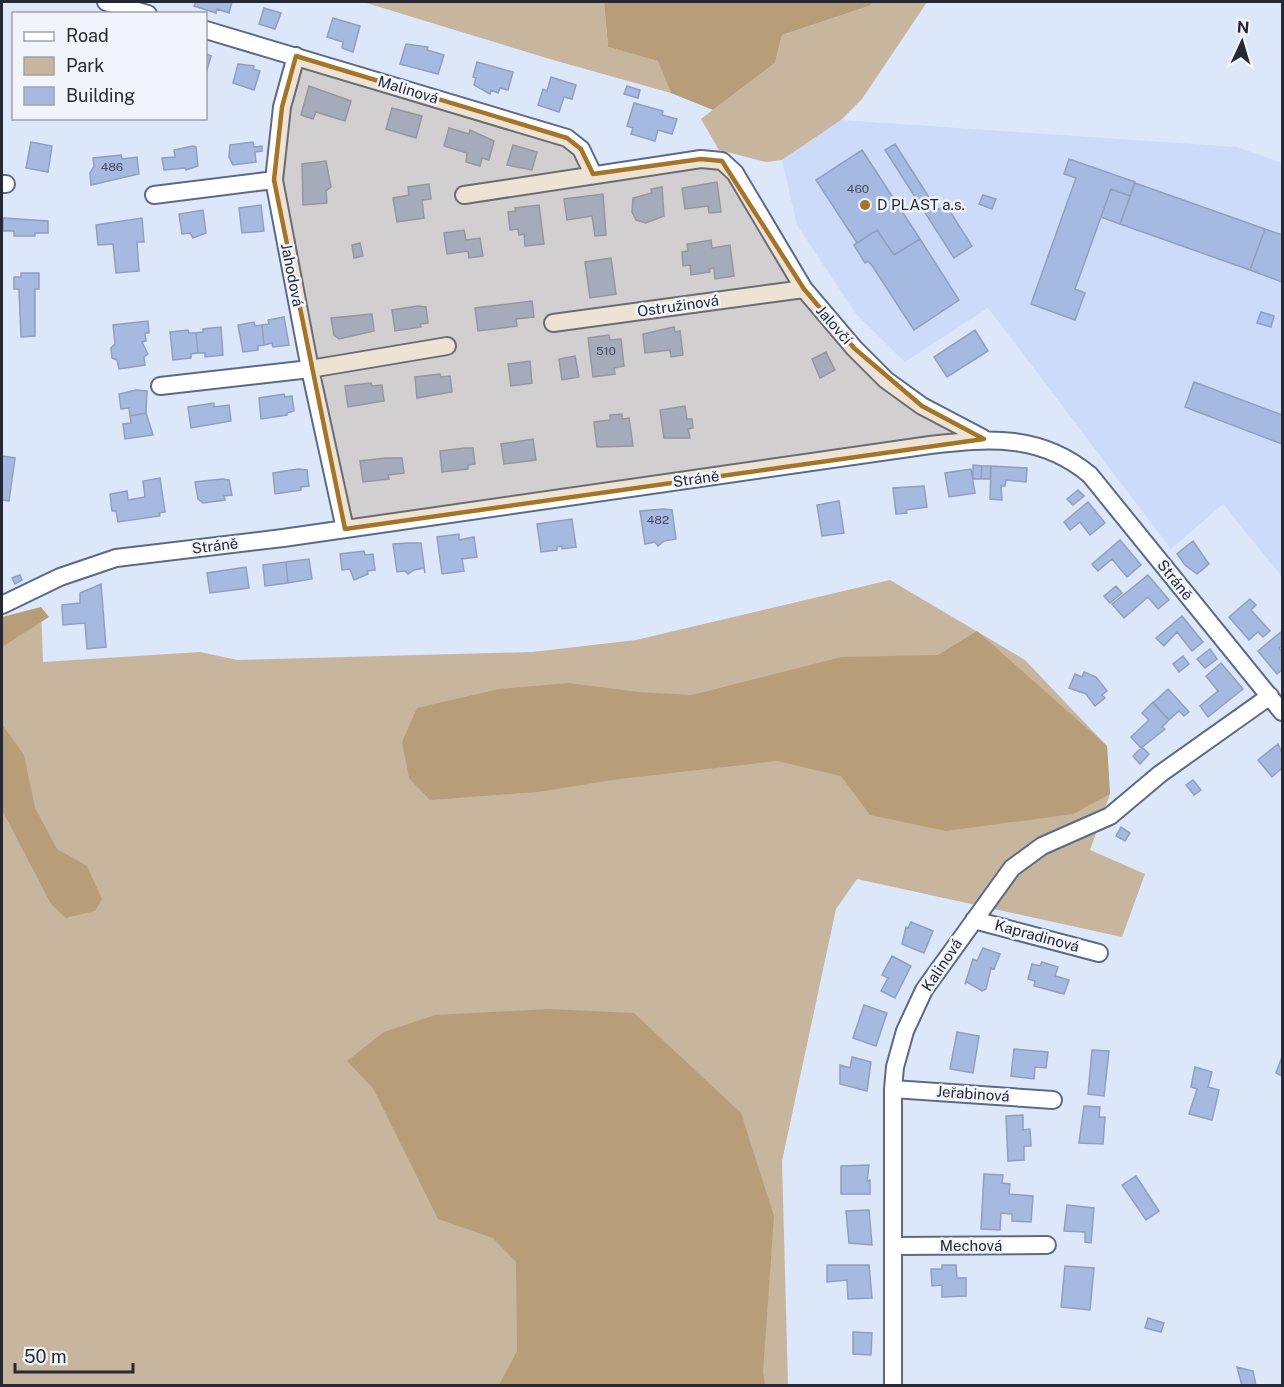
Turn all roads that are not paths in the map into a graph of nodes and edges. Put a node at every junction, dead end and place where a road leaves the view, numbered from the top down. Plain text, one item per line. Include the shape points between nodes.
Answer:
1 (106, 2) edge
2 (141, 12) edge
3 (207, 30) edge
4 (296, 56) junction
5 (593, 174) junction
6 (274, 180) junction
7 (154, 195) dead end
8 (464, 195) dead end
9 (804, 289) junction
10 (553, 323) dead end
11 (447, 346) dead end
12 (310, 369) junction
13 (160, 386) dead end
14 (984, 439) junction
15 (345, 530) junction
16 (2, 605) edge
17 (1270, 696) junction
18 (1282, 711) edge
19 (974, 920) junction
20 (1100, 953) dead end
21 (893, 1089) junction
22 (1053, 1100) dead end
23 (1047, 1245) dead end
24 (895, 1246) junction
25 (893, 1386) edge

1 - 2 street
3 - 4 street, Malinová
4 - 5 street, Malinová via 567,138 581,149
4 - 6 street, Jahodová via 282,107
5 - 8 street
5 - 9 street, Jalovčí via 701,159 723,161
6 - 7 street
6 - 12 street, Jahodová
9 - 10 street, Ostružinová
9 - 14 street, Jalovčí via 886,380 951,424
11 - 12 street
12 - 13 street
12 - 15 street, Jahodová
14 - 15 street, Stráně
14 - 17 street, Stráně via 1057,452 1090,475
15 - 16 street, Stráně via 116,558 60,577
17 - 18 street, Stráně
17 - 19 street, Kalinová via 1160,774 1110,816 1042,846 1012,868
19 - 20 street, Kapradinová
19 - 21 street, Kalinová via 924,990 905,1031
21 - 22 street, Jeřabinová
21 - 24 street, Kalinová
23 - 24 street, Mechová
24 - 25 street, Kalinová

